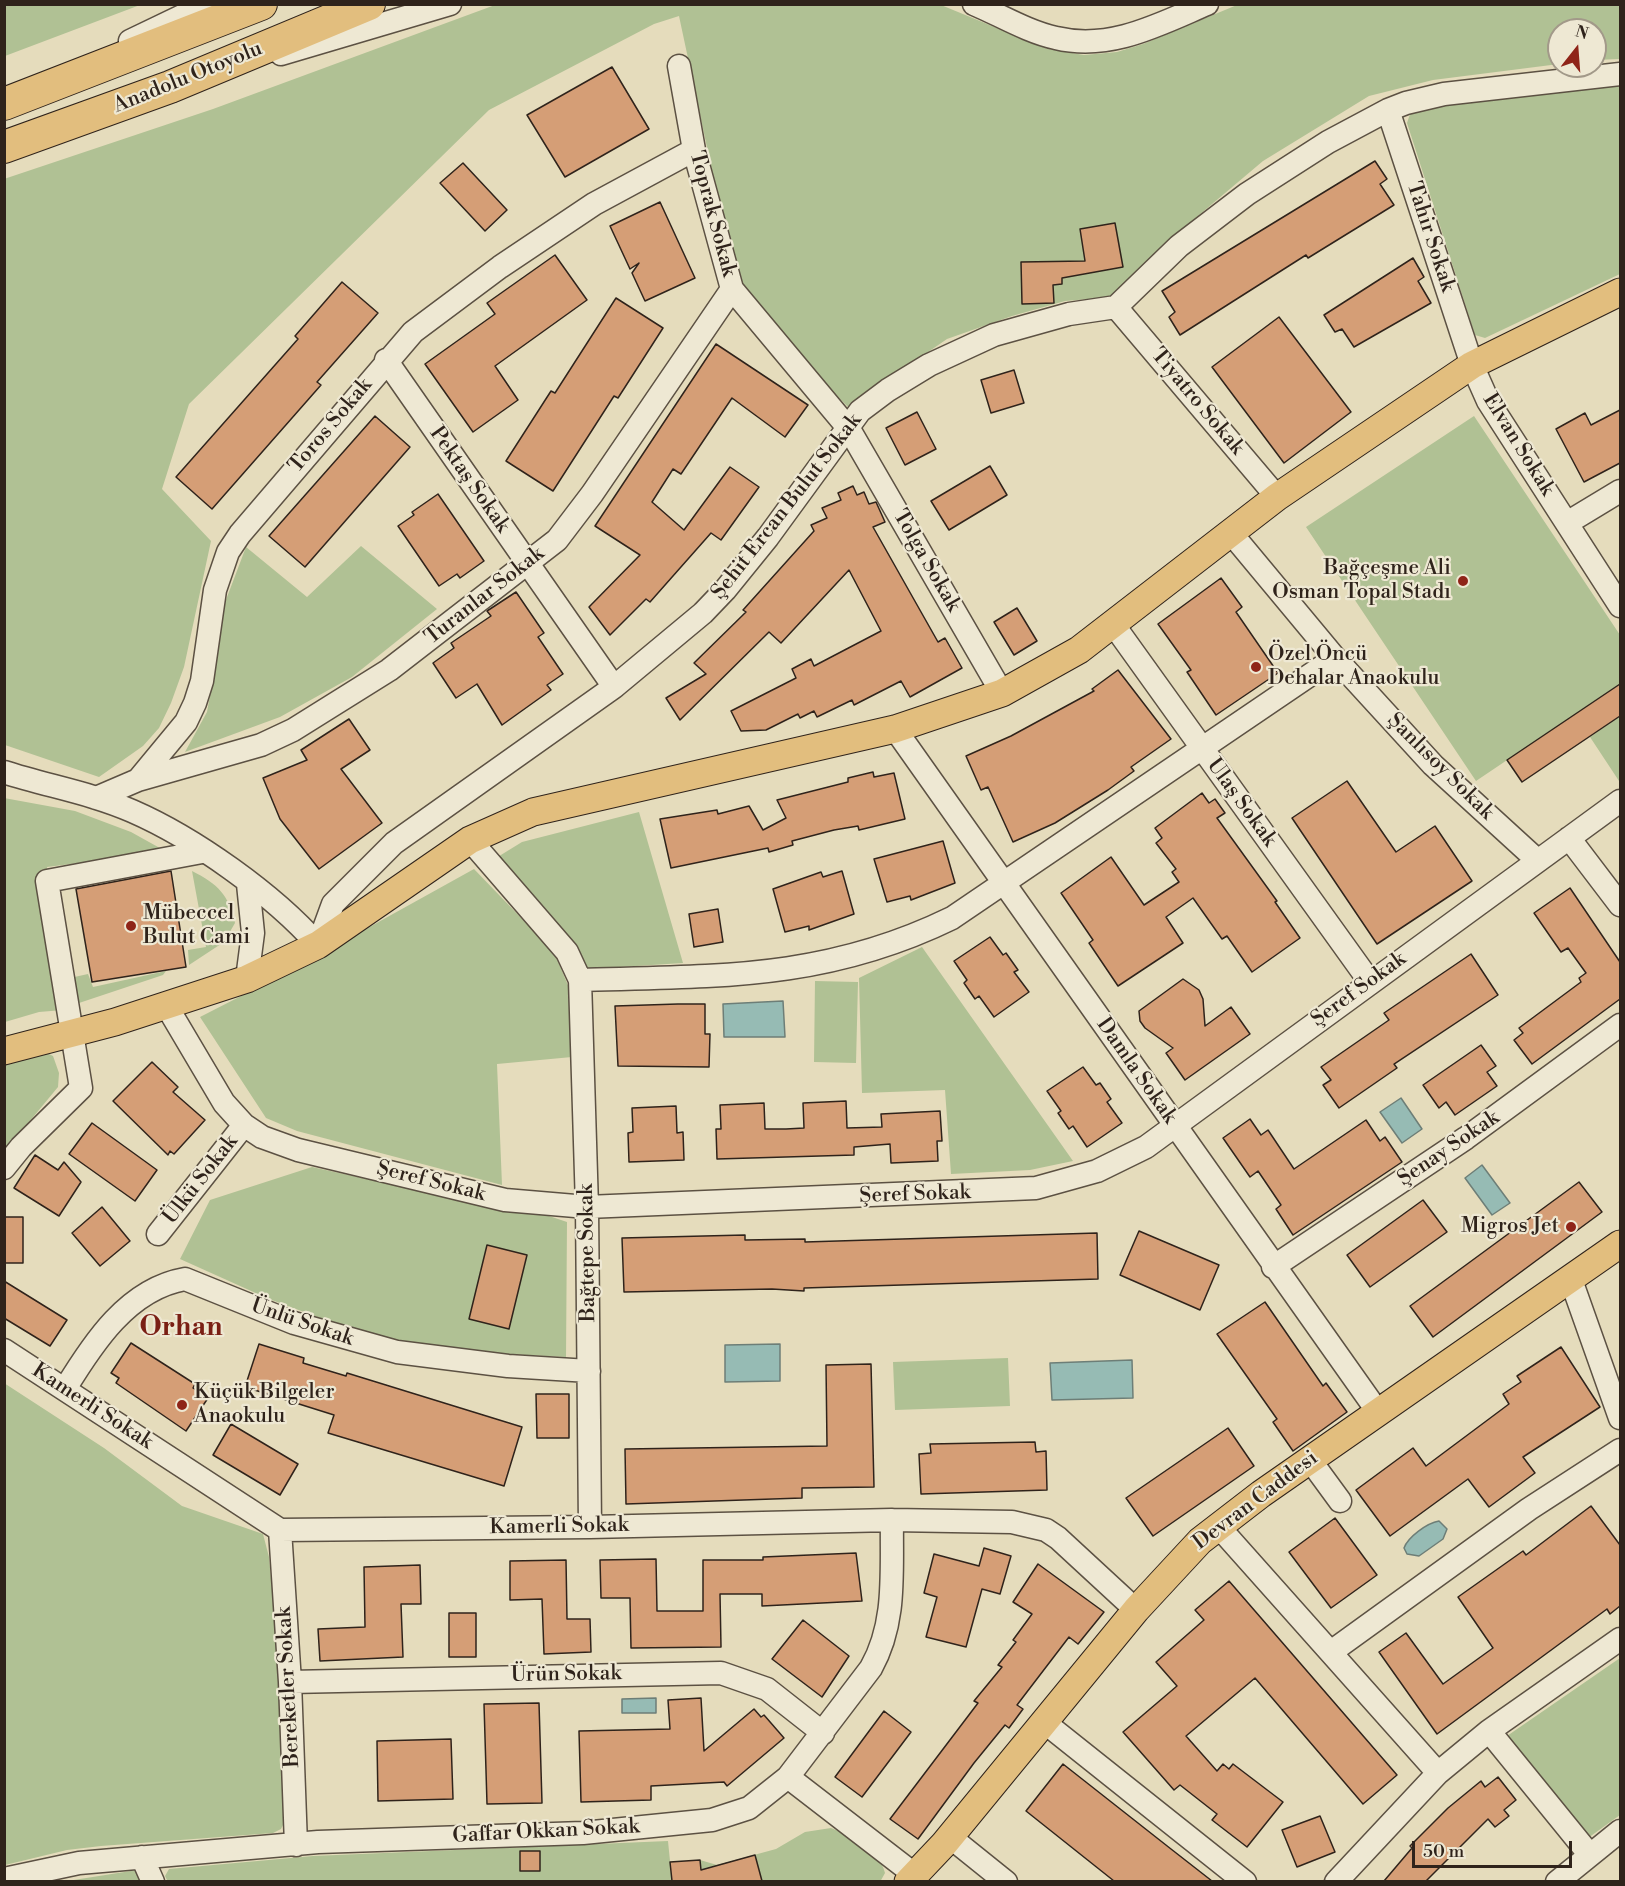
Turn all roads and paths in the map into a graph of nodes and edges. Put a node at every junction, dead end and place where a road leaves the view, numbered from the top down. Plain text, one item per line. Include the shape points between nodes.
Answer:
1 (207, 4) edge
2 (261, 4) edge
3 (369, 4) edge
4 (450, 4) edge
5 (974, 4) edge
6 (1207, 4) edge
7 (679, 66) dead end
8 (1620, 74) edge
9 (170, 87) junction
10 (4, 103) edge
11 (1388, 110) junction
12 (4, 147) edge
13 (694, 150) junction
14 (732, 289) junction
15 (1620, 292) edge
16 (1116, 307) junction
17 (386, 360) junction
18 (1472, 365) junction
19 (849, 429) junction
20 (1620, 491) edge
21 (1277, 497) junction
22 (1567, 523) junction
23 (1231, 533) junction
24 (527, 564) junction
25 (1620, 606) edge
26 (1113, 624) junction
27 (1335, 658) junction
28 (614, 687) junction
29 (1002, 693) junction
30 (895, 729) junction
31 (1202, 749) junction
32 (5, 773) edge
33 (138, 780) junction
34 (96, 798) junction
35 (1620, 801) edge
36 (1569, 838) junction
37 (470, 840) junction
38 (202, 852) junction
39 (1537, 860) junction
40 (248, 884) junction
41 (1003, 884) junction
42 (1620, 905) edge
43 (318, 945) junction
44 (246, 978) junction
45 (580, 980) junction
46 (1370, 982) junction
47 (166, 1005) junction
48 (1620, 1025) edge
49 (72, 1034) junction
50 (4, 1051) edge
51 (243, 1125) junction
52 (1175, 1127) junction
53 (4, 1168) edge
54 (588, 1207) junction
55 (158, 1234) dead end
56 (1620, 1244) edge
57 (1273, 1267) junction
58 (1571, 1280) junction
59 (4, 1350) edge
60 (589, 1371) junction
61 (65, 1389) junction
62 (1378, 1412) junction
63 (1620, 1418) edge
64 (1620, 1450) edge
65 (1310, 1460) junction
66 (1340, 1501) dead end
67 (892, 1520) junction
68 (1218, 1526) junction
69 (590, 1527) junction
70 (280, 1530) junction
71 (1136, 1610) junction
72 (1620, 1639) edge
73 (1331, 1652) junction
74 (290, 1682) junction
75 (1044, 1722) junction
76 (1489, 1731) junction
77 (823, 1733) junction
78 (1438, 1773) junction
79 (788, 1777) junction
80 (1620, 1831) edge
81 (950, 1837) junction
82 (296, 1845) junction
83 (1589, 1854) junction
84 (142, 1857) junction
85 (911, 1878) edge
86 (4, 1880) edge
87 (153, 1881) edge
88 (1006, 1881) edge
89 (1245, 1881) edge
90 (1336, 1881) edge
91 (1557, 1881) edge

1 - 10 street
2 - 10 highway, Anadolu Otoyolu
3 - 9 highway, Anadolu Otoyolu
4 - 9 street
5 - 6 street via 1055,38 1094,42 1132,36
7 - 13 street, Toprak Sokak
8 - 11 street via 1444,94
9 - 12 highway, Anadolu Otoyolu
11 - 16 street via 1328,142 1247,194 1179,246
11 - 18 street, Tahir Sokak
13 - 14 street, Toprak Sokak
13 - 17 street, Toros Sokak via 594,204 500,267 413,332
14 - 19 street, Toprak Sokak
14 - 24 street, Turanlar Sokak via 574,519 557,540
15 - 18 main road
16 - 19 street, Şehit Ercan Bulut Sokak via 1032,323 977,342 888,390 860,411
16 - 21 street, Tiyatro Sokak
17 - 24 street, Pektaş Sokak
17 - 33 street, Toros Sokak via 228,552 210,612 202,681 195,703 169,745
18 - 21 main road
18 - 22 street, Elvan Sokak via 1488,401
19 - 28 street, Şehit Ercan Bulut Sokak via 725,590 677,636
19 - 29 street, Tolga Sokak
20 - 22 street
21 - 23 main road
22 - 25 street, Elvan Sokak
23 - 26 main road
23 - 27 street, Şanlısoy Sokak
24 - 28 street, Pektaş Sokak
24 - 33 street, Turanlar Sokak via 389,669 293,730 261,745
26 - 29 main road via 1049,669
26 - 31 street, Ulaş Sokak
27 - 31 street
27 - 39 street, Şanlısoy Sokak via 1433,765
28 - 43 street, Şehit Ercan Bulut Sokak via 394,843 333,904
29 - 30 main road
30 - 37 main road via 568,802 506,822
30 - 41 street, Damla Sokak
31 - 41 street
31 - 46 street, Ulaş Sokak
32 - 34 street
33 - 34 street, Toros Sokak
34 - 38 street via 154,822
35 - 36 street, Şeref Sokak
36 - 39 street, Şeref Sokak
36 - 42 street
37 - 43 main road
37 - 45 street, Bağtepe Sokak via 567,952
38 - 40 street
38 - 49 street via 47,881
39 - 46 street, Şeref Sokak
40 - 43 street via 287,912
40 - 44 street via 253,933
41 - 45 street via 925,931 830,963 726,976
41 - 52 street, Damla Sokak
43 - 44 main road
44 - 47 main road
45 - 54 street, Bağtepe Sokak
46 - 52 street, Şeref Sokak
47 - 49 main road
47 - 51 street, Şeref Sokak via 224,1103
48 - 57 street, Şenay Sokak via 1466,1138
49 - 50 main road
49 - 53 street via 81,1088
51 - 54 street, Şeref Sokak via 262,1137 298,1150 469,1191 530,1204
51 - 55 street, Ülkü Sokak
52 - 54 street, Şeref Sokak via 1146,1147 1097,1171 1036,1188
52 - 57 street, Damla Sokak
54 - 60 street, Bağtepe Sokak
56 - 58 main road, Devran Caddesi
57 - 62 street, Damla Sokak
58 - 62 main road, Devran Caddesi
58 - 63 street
59 - 61 street, Kamerli Sokak
60 - 61 street, Ünlü Sokak via 508,1366 397,1352 294,1323 185,1279 153,1290 122,1314 90,1348
60 - 69 street, Bağtepe Sokak
61 - 70 street, Kamerli Sokak
62 - 65 main road, Devran Caddesi
64 - 73 street via 1528,1509
65 - 66 street
65 - 68 main road, Devran Caddesi
67 - 69 street, Kamerli Sokak
67 - 71 street, Kamerli Sokak via 1012,1522 1046,1530
67 - 77 street, Gaffar Okkan Sokak via 887,1632 871,1668
68 - 71 main road, Devran Caddesi
68 - 73 street
69 - 70 street, Kamerli Sokak
70 - 74 street, Bereketler Sokak
71 - 75 main road, Devran Caddesi
72 - 76 street
73 - 78 street
74 - 77 street, Ürün Sokak via 721,1673 767,1689
74 - 82 street, Bereketler Sokak
75 - 81 main road, Devran Caddesi
75 - 89 street
76 - 78 street
76 - 83 street
77 - 79 street, Gaffar Okkan Sokak
78 - 90 street
79 - 82 street, Gaffar Okkan Sokak via 749,1808 712,1820 583,1833
79 - 85 street
80 - 83 street
81 - 85 main road, Devran Caddesi
81 - 88 street
82 - 84 street, Gaffar Okkan Sokak
83 - 91 street
84 - 86 street, Gaffar Okkan Sokak via 79,1863
84 - 87 street

